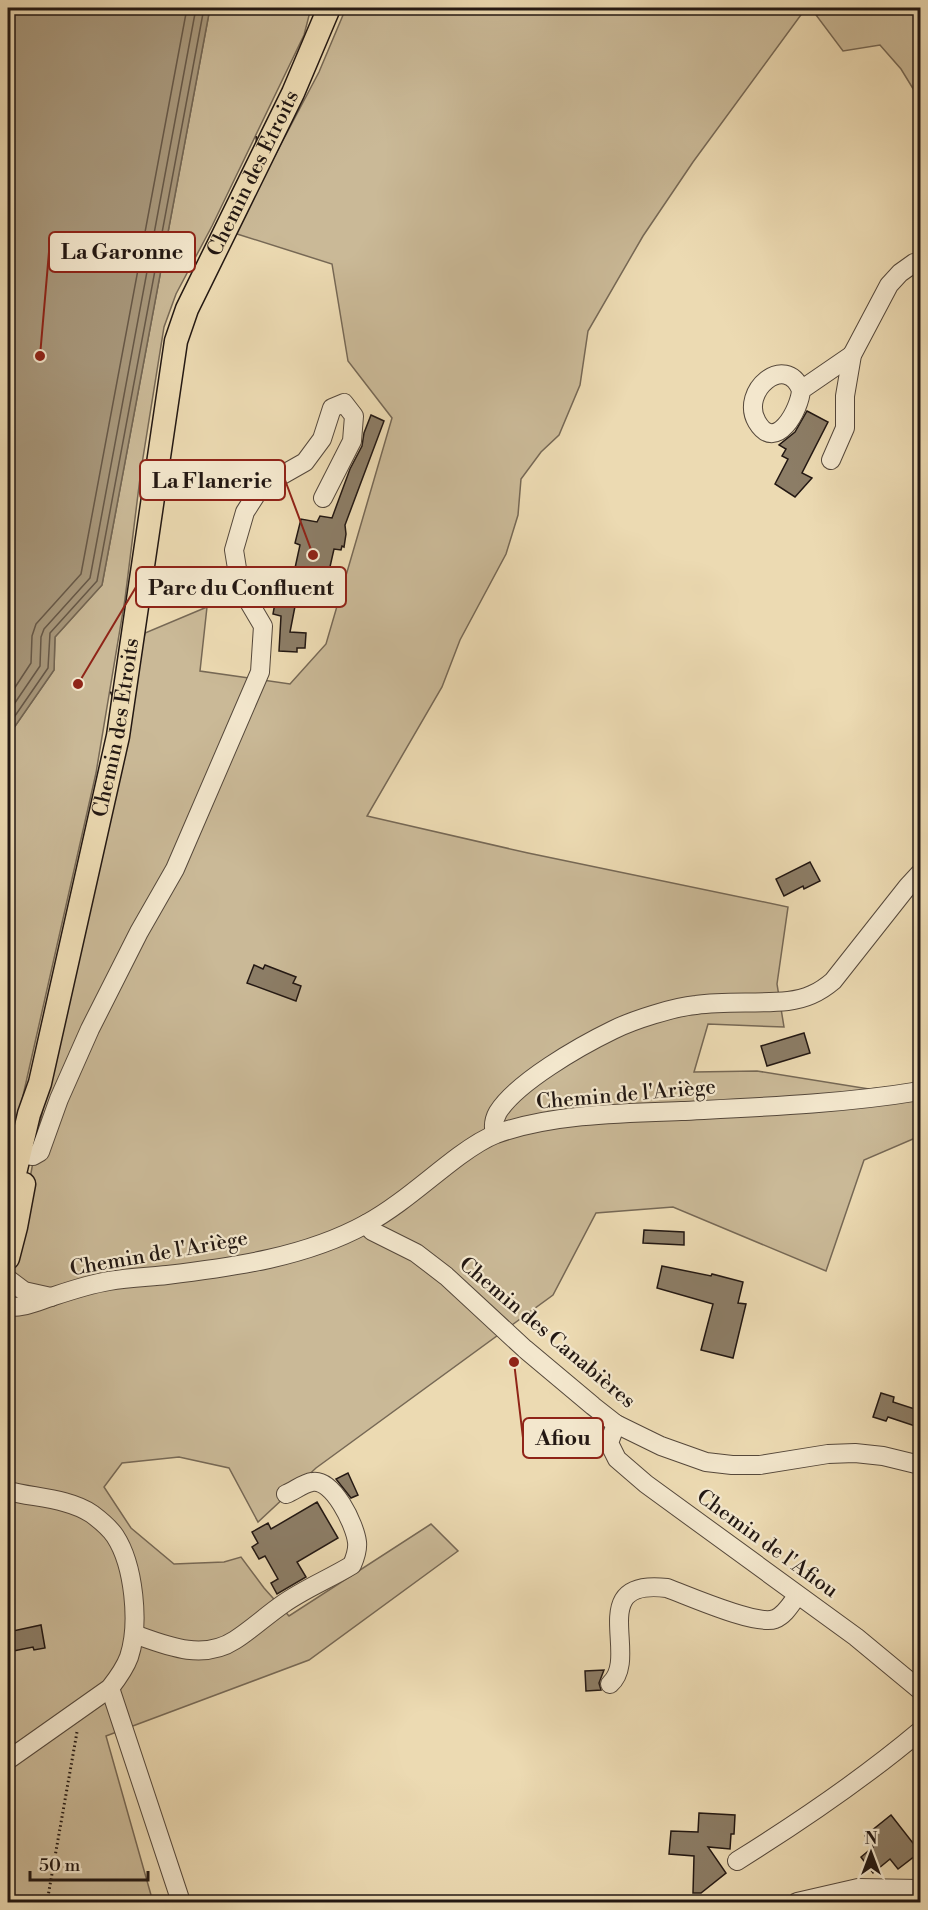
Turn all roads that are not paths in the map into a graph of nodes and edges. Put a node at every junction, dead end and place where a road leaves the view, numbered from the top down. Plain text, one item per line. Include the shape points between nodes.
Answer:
1 (329, 8) edge
2 (921, 262) edge
3 (852, 355) junction
4 (801, 390) dead end
5 (831, 460) dead end
6 (323, 498) dead end
7 (921, 873) edge
8 (921, 1091) edge
9 (495, 1134) junction
10 (24, 1155) junction
11 (8, 1203) edge
12 (366, 1224) junction
13 (8, 1258) edge
14 (8, 1279) edge
15 (24, 1291) junction
16 (51, 1297) junction
17 (10, 1312) edge
18 (616, 1424) junction
19 (921, 1466) edge
20 (8, 1491) edge
21 (286, 1494) dead end
22 (797, 1596) junction
23 (134, 1634) junction
24 (610, 1684) dead end
25 (110, 1688) junction
26 (921, 1690) edge
27 (921, 1731) edge
28 (8, 1760) edge
29 (737, 1861) dead end
30 (921, 1888) edge
31 (181, 1902) edge
32 (796, 1902) edge

1 - 10 main road, Chemin des Étroits via 293,93 187,309 176,341 118,736
2 - 3 street via 900,273 889,285
3 - 4 street
3 - 5 street via 845,396 845,428
6 - 10 street via 352,441 354,416 344,403 332,408 322,439 304,462 261,487 244,512 234,550 240,587 263,626 260,672 175,869 90,1029 40,1152
7 - 9 street via 820,992 788,1001 696,1005 614,1029 536,1077 512,1097 497,1113
8 - 9 street, Chemin de l'Ariège via 877,1098 565,1119
9 - 12 street, Chemin de l'Ariège
10 - 11 main road, Chemin des Étroits
10 - 13 main road, Chemin des Étroits via 16,1227
12 - 16 street, Chemin de l'Ariège via 335,1239 268,1258 110,1281
12 - 18 street, Chemin des Canabières via 446,1276 525,1349
14 - 15 street, Chemin de l'Ariège
15 - 16 street, Chemin de l'Ariège
15 - 17 street via 22,1300
16 - 17 street, Chemin de l'Ariège
18 - 19 street, Chemin des Canabières via 706,1462 760,1465 855,1453
18 - 22 street, Chemin de l'Afiou via 609,1443 617,1459
20 - 23 street via 76,1506 106,1525 126,1558
21 - 23 street via 312,1481 325,1484 335,1493 357,1542 352,1565 285,1602 220,1648 183,1650
22 - 24 street via 784,1614 764,1620 667,1588 632,1591 619,1615 619,1670
22 - 26 street, Chemin de l'Afiou
23 - 25 street via 129,1657
25 - 28 street
25 - 31 street
27 - 29 street via 790,1828
30 - 32 street via 858,1888

